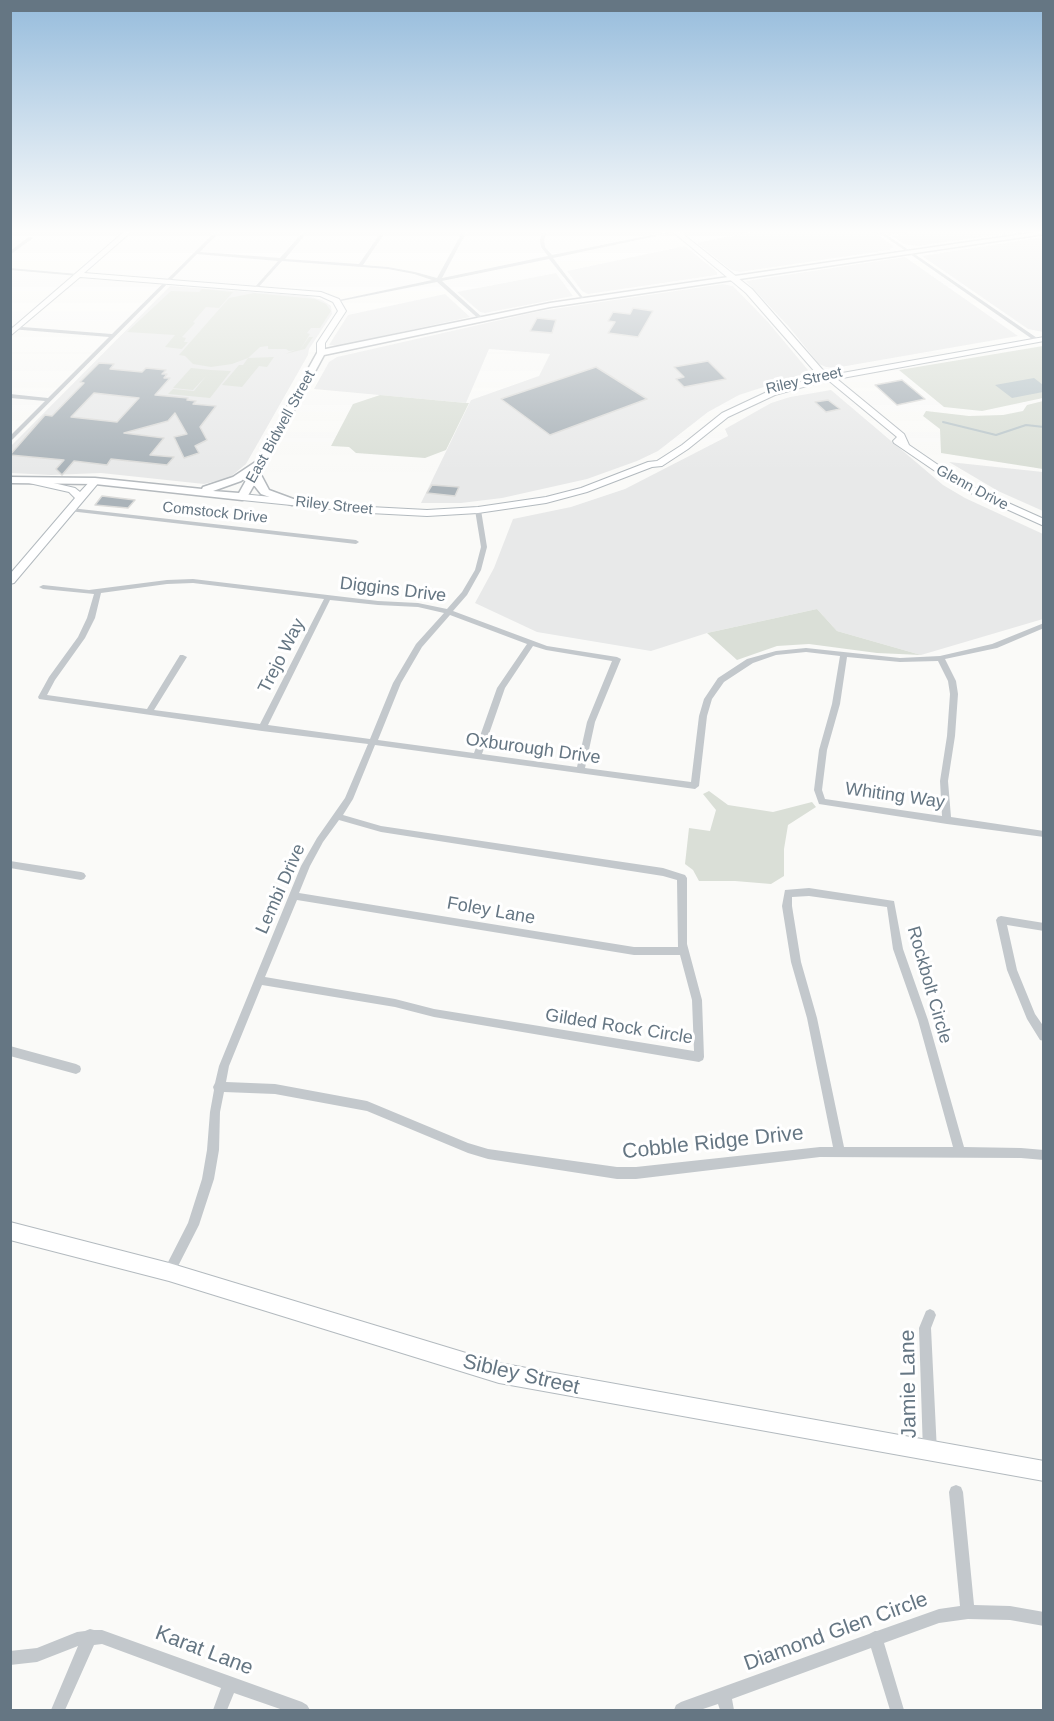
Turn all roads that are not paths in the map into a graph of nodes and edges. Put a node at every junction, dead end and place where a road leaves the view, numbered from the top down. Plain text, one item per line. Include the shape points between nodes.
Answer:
1 (33, 311) edge
2 (138, 311) edge
3 (341, 311) edge
4 (473, 311) edge
5 (522, 311) edge
6 (767, 311) edge
7 (998, 311) edge
8 (481, 319) junction
9 (14, 327) edge
10 (10, 334) edge
11 (113, 336) junction
12 (1040, 339) edge
13 (320, 355) junction
14 (824, 376) junction
15 (10, 396) edge
16 (50, 400) junction
17 (692, 431) junction
18 (10, 440) edge
19 (903, 440) junction
20 (265, 455) junction
21 (670, 458) junction
22 (651, 464) junction
23 (255, 473) junction
24 (10, 480) edge
25 (32, 481) junction
26 (95, 481) junction
27 (174, 489) junction
28 (242, 496) junction
29 (81, 498) junction
30 (292, 502) junction
31 (70, 510) junction
32 (478, 510) junction
33 (1044, 523) edge
34 (356, 542) dead end
35 (10, 581) edge
36 (43, 587) dead end
37 (98, 592) junction
38 (328, 597) junction
39 (447, 611) junction
40 (1041, 628) edge
41 (531, 643) junction
42 (844, 653) junction
43 (183, 657) dead end
44 (940, 658) junction
45 (149, 712) junction
46 (262, 728) junction
47 (372, 743) junction
48 (477, 756) junction
49 (580, 770) junction
50 (339, 817) junction
51 (947, 821) junction
52 (1044, 834) edge
53 (10, 864) edge
54 (81, 876) dead end
55 (294, 896) junction
56 (1044, 927) edge
57 (683, 951) junction
58 (259, 980) junction
59 (1044, 1037) edge
60 (10, 1051) edge
61 (76, 1069) dead end
62 (218, 1087) junction
63 (839, 1151) junction
64 (960, 1152) junction
65 (1044, 1155) edge
66 (10, 1230) edge
67 (169, 1272) junction
68 (930, 1315) dead end
69 (930, 1452) junction
70 (1044, 1471) edge
71 (956, 1492) dead end
72 (968, 1612) junction
73 (1044, 1619) edge
74 (90, 1636) junction
75 (875, 1638) junction
76 (10, 1658) edge
77 (230, 1684) junction
78 (723, 1695) junction
79 (58, 1710) edge
80 (220, 1710) edge
81 (302, 1710) edge
82 (681, 1710) edge
83 (727, 1710) edge
84 (897, 1710) edge

1 - 9 street
2 - 11 street
3 - 13 street via 321,343
4 - 8 street
5 - 8 main road, East Bidwell Street
6 - 14 street, Glenn Drive
7 - 12 street
8 - 13 main road, East Bidwell Street
9 - 10 street
9 - 11 street
11 - 16 street
12 - 14 street, Riley Street
13 - 20 main road, East Bidwell Street
14 - 17 street, Riley Street via 784,383 744,398
14 - 19 street, Glenn Drive
14 - 19 street, Glenn Drive via 891,438
14 - 21 street, Riley Street via 746,404 716,421
15 - 16 street
16 - 18 street
17 - 21 street via 690,438 670,453
17 - 22 street, Riley Street via 653,458
19 - 33 street, Glenn Drive via 926,463 963,486
20 - 23 main road, East Bidwell Street
20 - 27 main road via 254,467 223,485
21 - 22 street, Riley Street
22 - 32 street, Riley Street via 568,495
23 - 28 main road, East Bidwell Street
23 - 30 main road via 265,492
24 - 25 main road, Riley Street
25 - 26 main road, Riley Street
25 - 29 street via 74,490
26 - 27 main road, Riley Street
26 - 29 street
27 - 28 main road, Riley Street
28 - 30 street, Riley Street
29 - 31 street
30 - 32 street, Riley Street via 394,512
31 - 34 street, Comstock Drive
31 - 35 street
32 - 39 street, Lembi Drive via 482,558 472,581
36 - 37 street, Diggins Drive
37 - 38 street, Diggins Drive via 182,581
37 - 45 street, Oxburough Drive via 85,631 42,698
38 - 39 street, Diggins Drive
38 - 46 street, Trejo Way
39 - 41 street, Diggins Drive
39 - 47 street, Lembi Drive via 409,661
40 - 44 street, Oxburough Drive via 964,655
41 - 48 street via 501,688
41 - 49 street, Diggins Drive via 617,659 591,722
42 - 44 street, Oxburough Drive via 900,660
42 - 49 street, Oxburough Drive via 776,652 728,674 712,691 705,707 695,786
42 - 51 street, Whiting Way via 823,750 818,790 822,802
43 - 45 street
44 - 51 street via 954,694 944,781
45 - 46 street, Oxburough Drive
46 - 47 street, Oxburough Drive
47 - 48 street, Oxburough Drive
47 - 50 street, Lembi Drive
48 - 49 street, Oxburough Drive
50 - 55 street, Lembi Drive via 312,853
50 - 57 street, Gilded Rock Circle via 381,829 682,878
51 - 52 street, Whiting Way
53 - 54 street
55 - 57 street, Foley Lane via 634,951
55 - 58 street, Lembi Drive
56 - 59 street via 1001,920 1011,970
57 - 58 street, Gilded Rock Circle via 697,1000 699,1057
58 - 62 street, Lembi Drive
60 - 61 street
62 - 63 street, Cobble Ridge Drive via 275,1089 368,1106 488,1154 617,1173
62 - 67 street, Lembi Drive via 208,1179 193,1225
63 - 64 street, Cobble Ridge Drive
63 - 64 street, Rockbolt Circle via 812,1018 796,962 787,906 789,893 809,892 891,904 898,949 923,1020
64 - 65 street, Cobble Ridge Drive
66 - 67 street, Sibley Street
67 - 69 street, Sibley Street via 499,1373
68 - 69 street, Jamie Lane via 926,1328
69 - 70 street, Sibley Street
71 - 72 street
72 - 73 street, Diamond Glen Circle
72 - 75 street, Diamond Glen Circle
74 - 76 street via 37,1655
74 - 77 street, Karat Lane via 114,1640
74 - 79 street
75 - 78 street, Diamond Glen Circle
75 - 84 street
77 - 80 street
77 - 81 street, Karat Lane
78 - 82 street, Diamond Glen Circle
78 - 83 street

